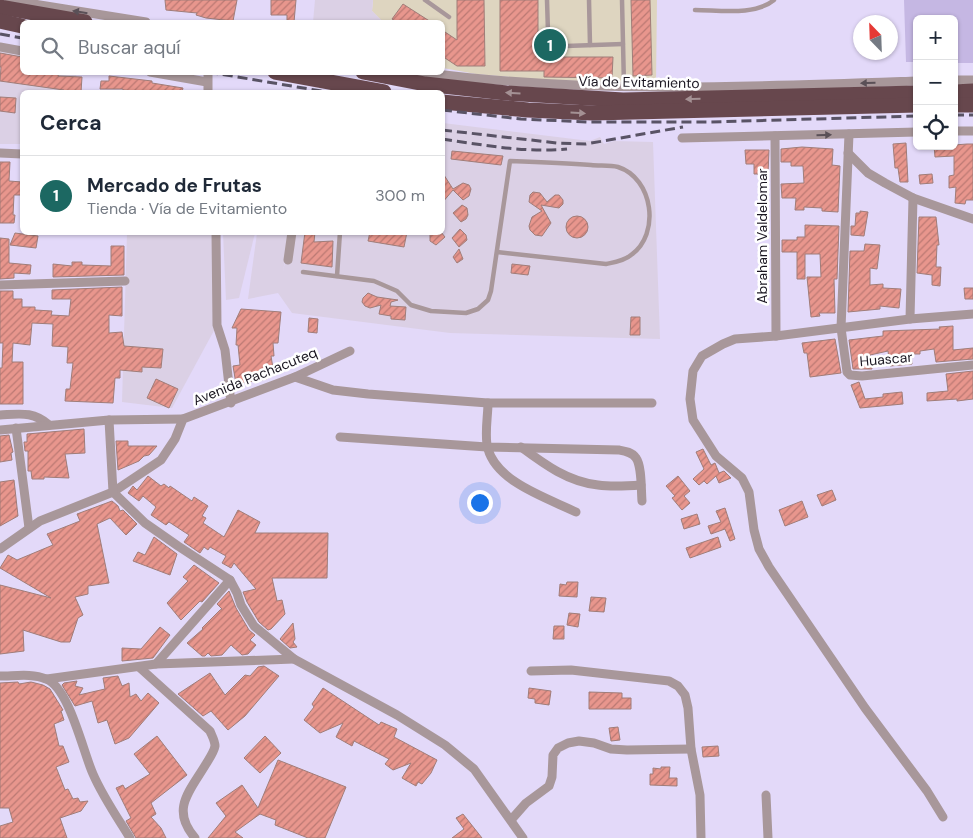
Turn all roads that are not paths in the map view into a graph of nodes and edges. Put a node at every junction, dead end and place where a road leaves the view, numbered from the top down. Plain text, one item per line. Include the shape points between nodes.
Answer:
1 (9, 0) edge
2 (425, 0) edge
3 (547, 0) edge
4 (590, 0) edge
5 (622, 0) edge
6 (774, 0) edge
7 (0, 7) edge
8 (695, 10) dead end
9 (449, 17) dead end
10 (74, 20) edge
11 (134, 20) edge
12 (0, 21) edge
13 (20, 26) edge
14 (623, 44) junction
15 (590, 45) junction
16 (0, 47) edge
17 (20, 50) edge
18 (167, 75) edge
19 (208, 75) edge
20 (291, 75) edge
21 (378, 75) edge
22 (442, 75) edge
23 (958, 80) edge
24 (973, 80) edge
25 (913, 81) edge
26 (207, 82) junction
27 (208, 90) edge
28 (373, 90) edge
29 (973, 91) edge
30 (958, 92) edge
31 (624, 93) junction
32 (913, 93) edge
33 (445, 102) edge
34 (913, 105) edge
35 (958, 105) edge
36 (973, 105) edge
37 (973, 131) edge
38 (913, 132) edge
39 (958, 132) edge
40 (849, 134) junction
41 (775, 136) junction
42 (682, 138) dead end
43 (848, 153) junction
44 (0, 154) edge
45 (20, 154) edge
46 (913, 198) junction
47 (973, 219) edge
48 (216, 235) edge
49 (292, 235) edge
50 (340, 235) edge
51 (497, 252) junction
52 (288, 260) dead end
53 (303, 272) dead end
54 (337, 276) junction
55 (125, 281) dead end
56 (0, 285) edge
57 (973, 314) edge
58 (910, 320) junction
59 (841, 328) junction
60 (776, 336) junction
61 (350, 351) dead end
62 (973, 365) edge
63 (296, 377) junction
64 (231, 403) junction
65 (488, 403) junction
66 (652, 403) dead end
67 (0, 414) edge
68 (183, 419) junction
69 (109, 420) junction
70 (49, 425) junction
71 (16, 428) junction
72 (0, 430) edge
73 (340, 437) dead end
74 (520, 447) junction
75 (487, 448) junction
76 (641, 485) junction
77 (113, 492) junction
78 (642, 501) dead end
79 (576, 512) dead end
80 (29, 528) junction
81 (0, 549) edge
82 (230, 580) junction
83 (294, 659) junction
84 (156, 664) junction
85 (139, 667) junction
86 (531, 671) dead end
87 (0, 676) edge
88 (48, 679) junction
89 (691, 749) junction
90 (766, 796) dead end
91 (943, 817) dead end
92 (511, 820) junction
93 (130, 838) edge
94 (195, 838) edge
95 (523, 838) edge
96 (701, 838) edge
97 (768, 838) edge

11 -> 1 street
2 - 9 lane
3 - 15 lane via 548,32 552,44
4 - 15 lane
5 - 14 lane
6 - 8 lane via 754,10
7 - 10 highway
12 - 13 highway
14 - 15 lane
14 - 31 lane
16 - 17 street
18 - 26 street
19 - 26 street
20 - 28 highway
31 -> 21 highway, Vía de Evitamiento via 506,93
22 - 31 street
23 - 24 street
25 -> 31 street via 727,86
26 - 27 street
29 - 30 highway
32 -> 31 highway, Vía de Evitamiento
33 -> 34 highway, Vía de Evitamiento via 593,113
35 - 36 highway
37 - 39 street
38 - 40 street
41 -> 40 street
40 - 43 street
41 - 42 street
41 - 60 street, Abraham Valdelomar
43 - 46 street via 868,173
43 - 59 street
44 - 45 street
46 - 47 street
46 - 58 street
48 - 64 street via 217,325 225,350
49 - 52 street
50 - 54 lane
51 - 51 lane via 510,161 617,167 635,176 646,193 649,206 647,233 632,255 618,262 606,264
51 - 54 lane via 488,300 478,309 466,313 431,311 411,304 397,291 374,281
53 - 54 lane
55 - 56 street
57 - 58 street
58 - 59 street
59 - 60 street
59 - 62 street, Huascar via 846,369 850,375
60 - 91 street via 735,339 702,356 693,371 690,399 694,420 716,456 742,478 749,492 759,549 769,567
61 - 63 street, Avenida Pachacuteq
63 - 64 street, Avenida Pachacuteq
63 - 65 street via 333,390
64 - 68 street, Avenida Pachacuteq
65 - 66 street
65 - 75 street
67 - 70 street via 30,414 42,418
68 - 69 street
68 - 77 street, Avenida Pachacuteq via 176,439 161,460
69 - 70 street
69 - 77 street
70 - 71 street
71 - 72 street
71 - 80 street
73 - 75 street
74 - 75 street
74 - 76 street via 542,463 576,480 597,485
74 - 76 street via 628,451 636,457
75 - 79 street via 503,474
76 - 78 street
77 - 80 street, Avenida Pachacuteq
77 - 82 street via 145,523
80 - 81 street, Avenida Pachacuteq
82 - 83 street via 254,626
82 - 84 street
83 - 84 street
83 - 92 street via 358,692 445,745 474,769
84 - 85 street
85 - 88 street
85 - 94 street via 210,731 213,738 215,746 211,757 184,801 182,815
86 - 89 street via 572,670 669,681 685,695
87 - 88 street
88 - 93 street via 61,692 93,774
89 - 92 street via 627,750 579,741 568,743 553,755 549,786 526,803
89 - 96 street via 700,795
90 - 97 street
92 - 95 street

